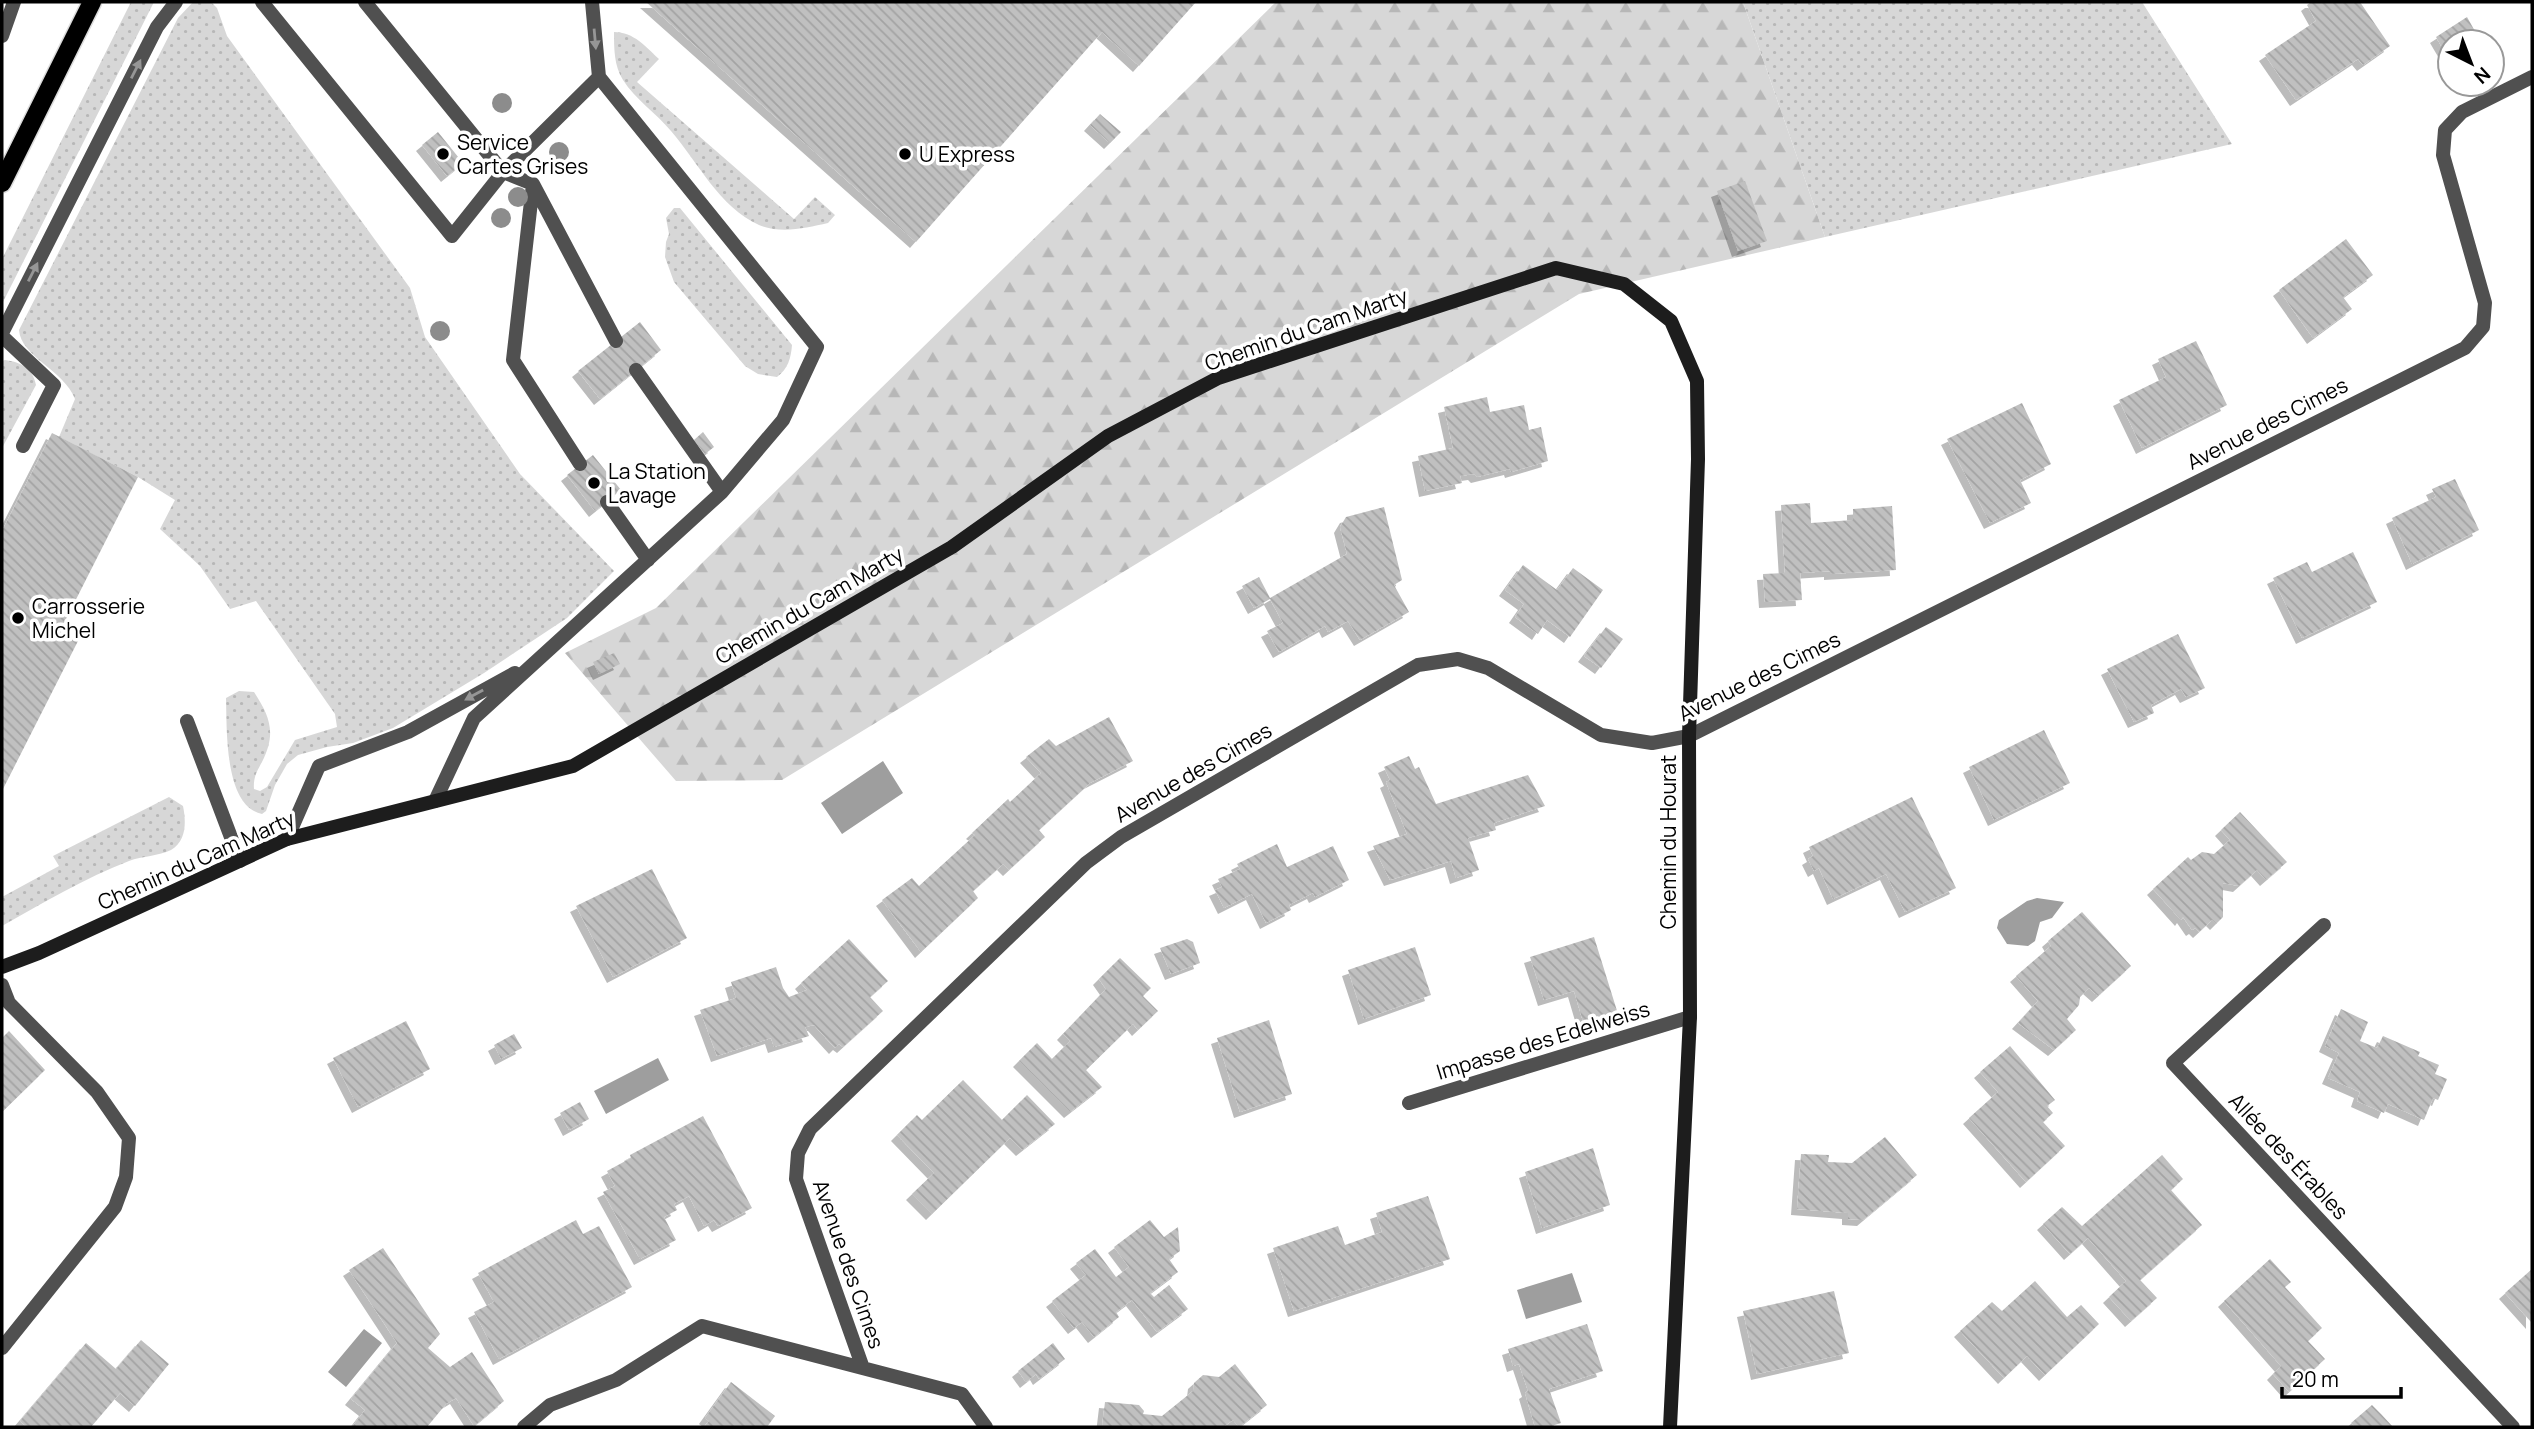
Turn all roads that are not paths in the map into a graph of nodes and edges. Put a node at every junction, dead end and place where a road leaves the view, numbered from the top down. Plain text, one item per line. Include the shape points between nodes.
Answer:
1 (14, 2) edge
2 (92, 2) edge
3 (176, 2) edge
4 (262, 2) edge
5 (365, 2) edge
6 (592, 2) edge
7 (2, 36) edge
8 (598, 77) junction
9 (2532, 77) edge
10 (503, 173) junction
11 (2, 183) edge
12 (533, 184) junction
13 (1624, 284) joint
14 (2, 334) edge
15 (616, 341) dead end
16 (636, 370) dead end
17 (23, 446) dead end
18 (580, 464) dead end
19 (722, 492) junction
20 (607, 502) dead end
21 (648, 559) junction
22 (534, 662) junction
23 (187, 721) dead end
24 (1689, 736) junction
25 (435, 801) junction
26 (287, 839) junction
27 (240, 861) junction
28 (2324, 925) dead end
29 (2, 967) edge
30 (2, 985) edge
31 (1690, 1017) junction
32 (1409, 1103) dead end
33 (2, 1348) edge
34 (863, 1368) junction
35 (524, 1427) edge
36 (986, 1427) edge
37 (1670, 1427) edge
38 (2513, 1427) edge

1 - 7 street
2 - 11 main road
14 -> 3 street via 157,27
4 - 10 street via 452,236
5 - 10 street
6 -> 8 street
8 - 10 street
8 - 19 street via 817,347 783,420
9 - 24 street, Avenue des Cimes via 2462,112 2445,130 2443,155 2485,303 2483,327 2465,348
10 - 12 street
12 - 15 street
12 - 18 street via 513,360
13 - 24 street, Chemin du Hourat via 1671,321 1697,381
13 - 25 street, Chemin du Cam Marty via 1556,268 1218,378 1108,436 952,547 573,766
14 - 17 street via 54,385
16 - 19 street
19 - 21 street
20 - 21 street
21 - 22 street
22 - 25 street via 474,718
22 -> 26 street via 408,732 319,765
23 - 27 street
24 - 31 street, Chemin du Hourat
24 - 34 street, Avenue des Cimes via 1652,743 1601,735 1488,668 1458,659 1418,665 1121,837 1086,863 810,1129 798,1153 796,1179
25 - 26 street, Chemin du Cam Marty
26 - 27 street, Chemin du Cam Marty
27 - 29 street, Chemin du Cam Marty
28 - 38 street, Allée des Érables via 2173,1063
30 - 33 street via 9,1003 97,1092 129,1138 126,1177 115,1208
31 - 32 street, Impasse des Edelweiss
31 - 37 street, Chemin du Hourat
34 - 35 street via 702,1326 616,1380 550,1405
34 - 36 street via 962,1394

